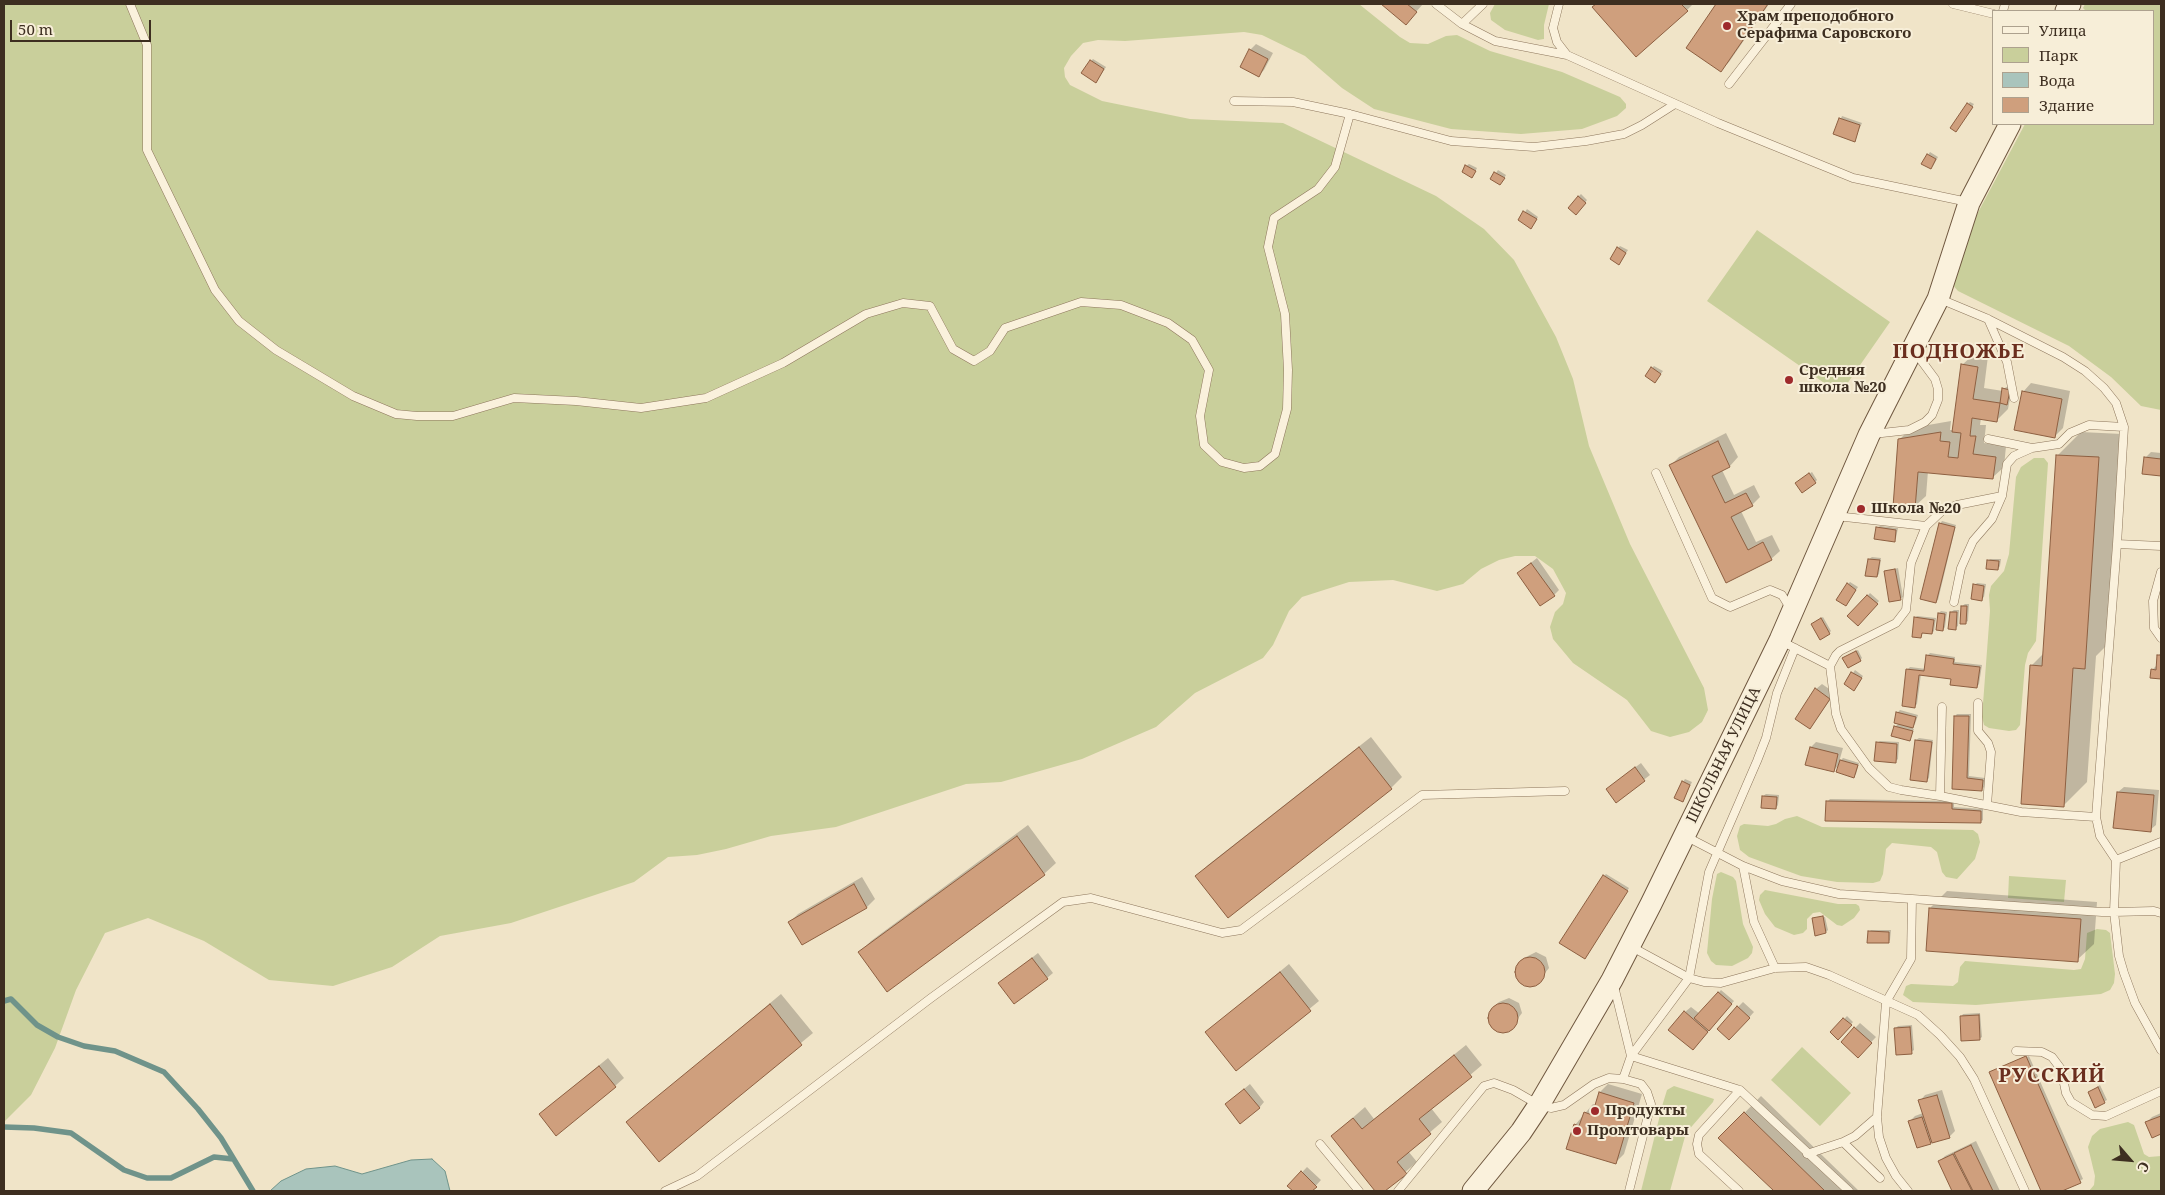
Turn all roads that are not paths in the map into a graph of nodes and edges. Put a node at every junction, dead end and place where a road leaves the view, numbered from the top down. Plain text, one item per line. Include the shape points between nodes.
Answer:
1 (130, 4) edge
2 (1436, 4) edge
3 (1483, 4) edge
4 (1559, 4) edge
5 (1791, 4) edge
6 (1953, 4) edge
7 (1992, 14) edge
8 (1462, 24) junction
9 (1567, 54) junction
10 (1729, 84) dead end
11 (1234, 101) dead end
12 (1675, 104) junction
13 (1350, 114) junction
14 (2009, 125) edge
15 (1969, 203) junction
16 (1938, 299) junction
17 (1988, 319) junction
18 (1913, 349) junction
19 (2014, 398) dead end
20 (2124, 426) junction
21 (1869, 435) junction
22 (1988, 439) dead end
23 (2032, 448) junction
24 (1656, 473) dead end
25 (2002, 496) junction
26 (1833, 516) junction
27 (1926, 526) junction
28 (2117, 544) junction
29 (2161, 546) edge
30 (2161, 572) edge
31 (1954, 602) dead end
32 (1792, 612) junction
33 (2161, 638) edge
34 (1787, 644) junction
35 (1830, 666) junction
36 (1978, 703) dead end
37 (1942, 706) dead end
38 (1565, 792) dead end
39 (1940, 796) junction
40 (1987, 805) junction
41 (2096, 817) junction
42 (1685, 836) junction
43 (2161, 842) edge
44 (1718, 853) junction
45 (2116, 860) junction
46 (1743, 866) junction
47 (1912, 899) junction
48 (2114, 912) junction
49 (2161, 913) edge
50 (1630, 946) junction
51 (1775, 968) junction
52 (1689, 978) junction
53 (1612, 980) junction
54 (1886, 1002) junction
55 (2161, 1050) edge
56 (2016, 1051) dead end
57 (1631, 1056) junction
58 (1623, 1079) junction
59 (1740, 1090) junction
60 (2161, 1091) edge
61 (1539, 1105) junction
62 (1877, 1117) junction
63 (1843, 1142) junction
64 (1320, 1144) dead end
65 (1808, 1154) junction
66 (1880, 1178) dead end
67 (665, 1191) edge
68 (1359, 1191) edge
69 (1398, 1191) edge
70 (1473, 1191) edge
71 (1629, 1191) edge
72 (1739, 1191) edge
73 (1849, 1191) edge
74 (1908, 1191) edge
75 (2025, 1191) edge

1 - 13 lane via 147,45 147,150 215,290 239,321 276,350 353,396 396,414 417,416 453,416 514,398 641,408 706,398 783,363 866,314 903,303 930,306 953,349 974,361 990,351 1005,328 1081,302 1121,304 1168,323 1192,340 1209,370 1200,416 1204,445 1222,462 1244,468 1260,466 1275,454 1286,409 1285,314 1268,247 1274,218 1318,189 1335,167
2 - 8 lane
3 - 8 lane
4 - 9 lane via 1553,28 1557,42
5 - 10 lane
6 - 7 lane
8 - 9 lane via 1495,41
9 - 12 lane
11 - 13 lane via 1293,102
12 - 13 lane via 1624,134 1534,147 1451,141
12 - 15 lane via 1853,178
14 - 15 main road, ШКОЛЬНАЯ УЛИЦА
15 - 16 main road, ШКОЛЬНАЯ УЛИЦА
16 - 17 lane
16 - 18 main road, ШКОЛЬНАЯ УЛИЦА
17 - 19 lane via 2008,362
17 - 20 lane via 2085,371 2116,403
18 - 21 main road, ШКОЛЬНАЯ УЛИЦА
18 - 21 lane via 1935,379 1938,389 1932,415 1908,430
20 - 23 lane via 2089,425 2070,433 2059,444
20 - 28 lane
21 - 26 main road, ШКОЛЬНАЯ УЛИЦА
22 - 23 lane
23 - 25 lane via 2014,456 2007,464
24 - 32 lane via 1712,598 1730,607 1770,590 1782,595
25 - 27 lane via 1943,510
25 - 31 lane via 1992,519 1973,541 1961,568
26 - 27 lane
26 - 32 main road, ШКОЛЬНАЯ УЛИЦА
27 - 35 lane via 1911,563 1906,610 1896,623 1840,651
28 - 29 lane
28 - 41 lane
30 - 33 lane via 2153,602 2154,628
32 - 34 main road, ШКОЛЬНАЯ УЛИЦА
34 - 35 lane
34 - 42 main road, ШКОЛЬНАЯ УЛИЦА
34 - 44 lane via 1766,738
35 - 39 lane via 1841,729 1870,768 1889,786
36 - 40 lane via 1978,731 1991,752
37 - 39 lane
38 - 67 lane via 1422,795 1241,930 1222,933 1090,898 1063,902 697,1176
39 - 40 lane
40 - 41 lane via 2021,812
41 - 45 lane via 2100,836
42 - 44 lane
42 - 50 main road, ШКОЛЬНАЯ УЛИЦА
43 - 45 lane
44 - 46 lane
44 - 52 lane via 1709,872
45 - 48 lane
46 - 47 lane via 1782,881 1839,894
46 - 51 lane via 1754,922
47 - 48 lane
47 - 54 lane via 1911,959
48 - 49 lane
48 - 55 lane via 2124,973 2135,1003
50 - 52 lane
50 - 53 main road, ШКОЛЬНАЯ УЛИЦА
51 - 52 lane via 1721,983
51 - 54 lane via 1806,967
52 - 57 lane
53 - 57 lane
53 - 61 main road, ШКОЛЬНАЯ УЛИЦА
54 - 62 lane
54 - 75 lane via 1918,1015 1960,1057 1974,1079
56 - 60 lane via 2042,1052 2052,1057 2060,1069 2071,1102 2092,1115 2106,1116
57 - 58 lane
57 - 59 lane
58 - 61 lane via 1609,1078 1594,1084 1564,1105 1551,1108
58 - 71 lane via 1641,1084 1651,1104
59 - 65 lane
59 - 72 lane via 1699,1135 1697,1144 1699,1154
61 - 69 lane via 1494,1083 1484,1086
61 - 70 main road, ШКОЛЬНАЯ УЛИЦА
62 - 63 lane
62 - 74 lane via 1879,1138 1886,1158
63 - 65 lane
63 - 66 lane
64 - 68 lane
65 - 73 lane

